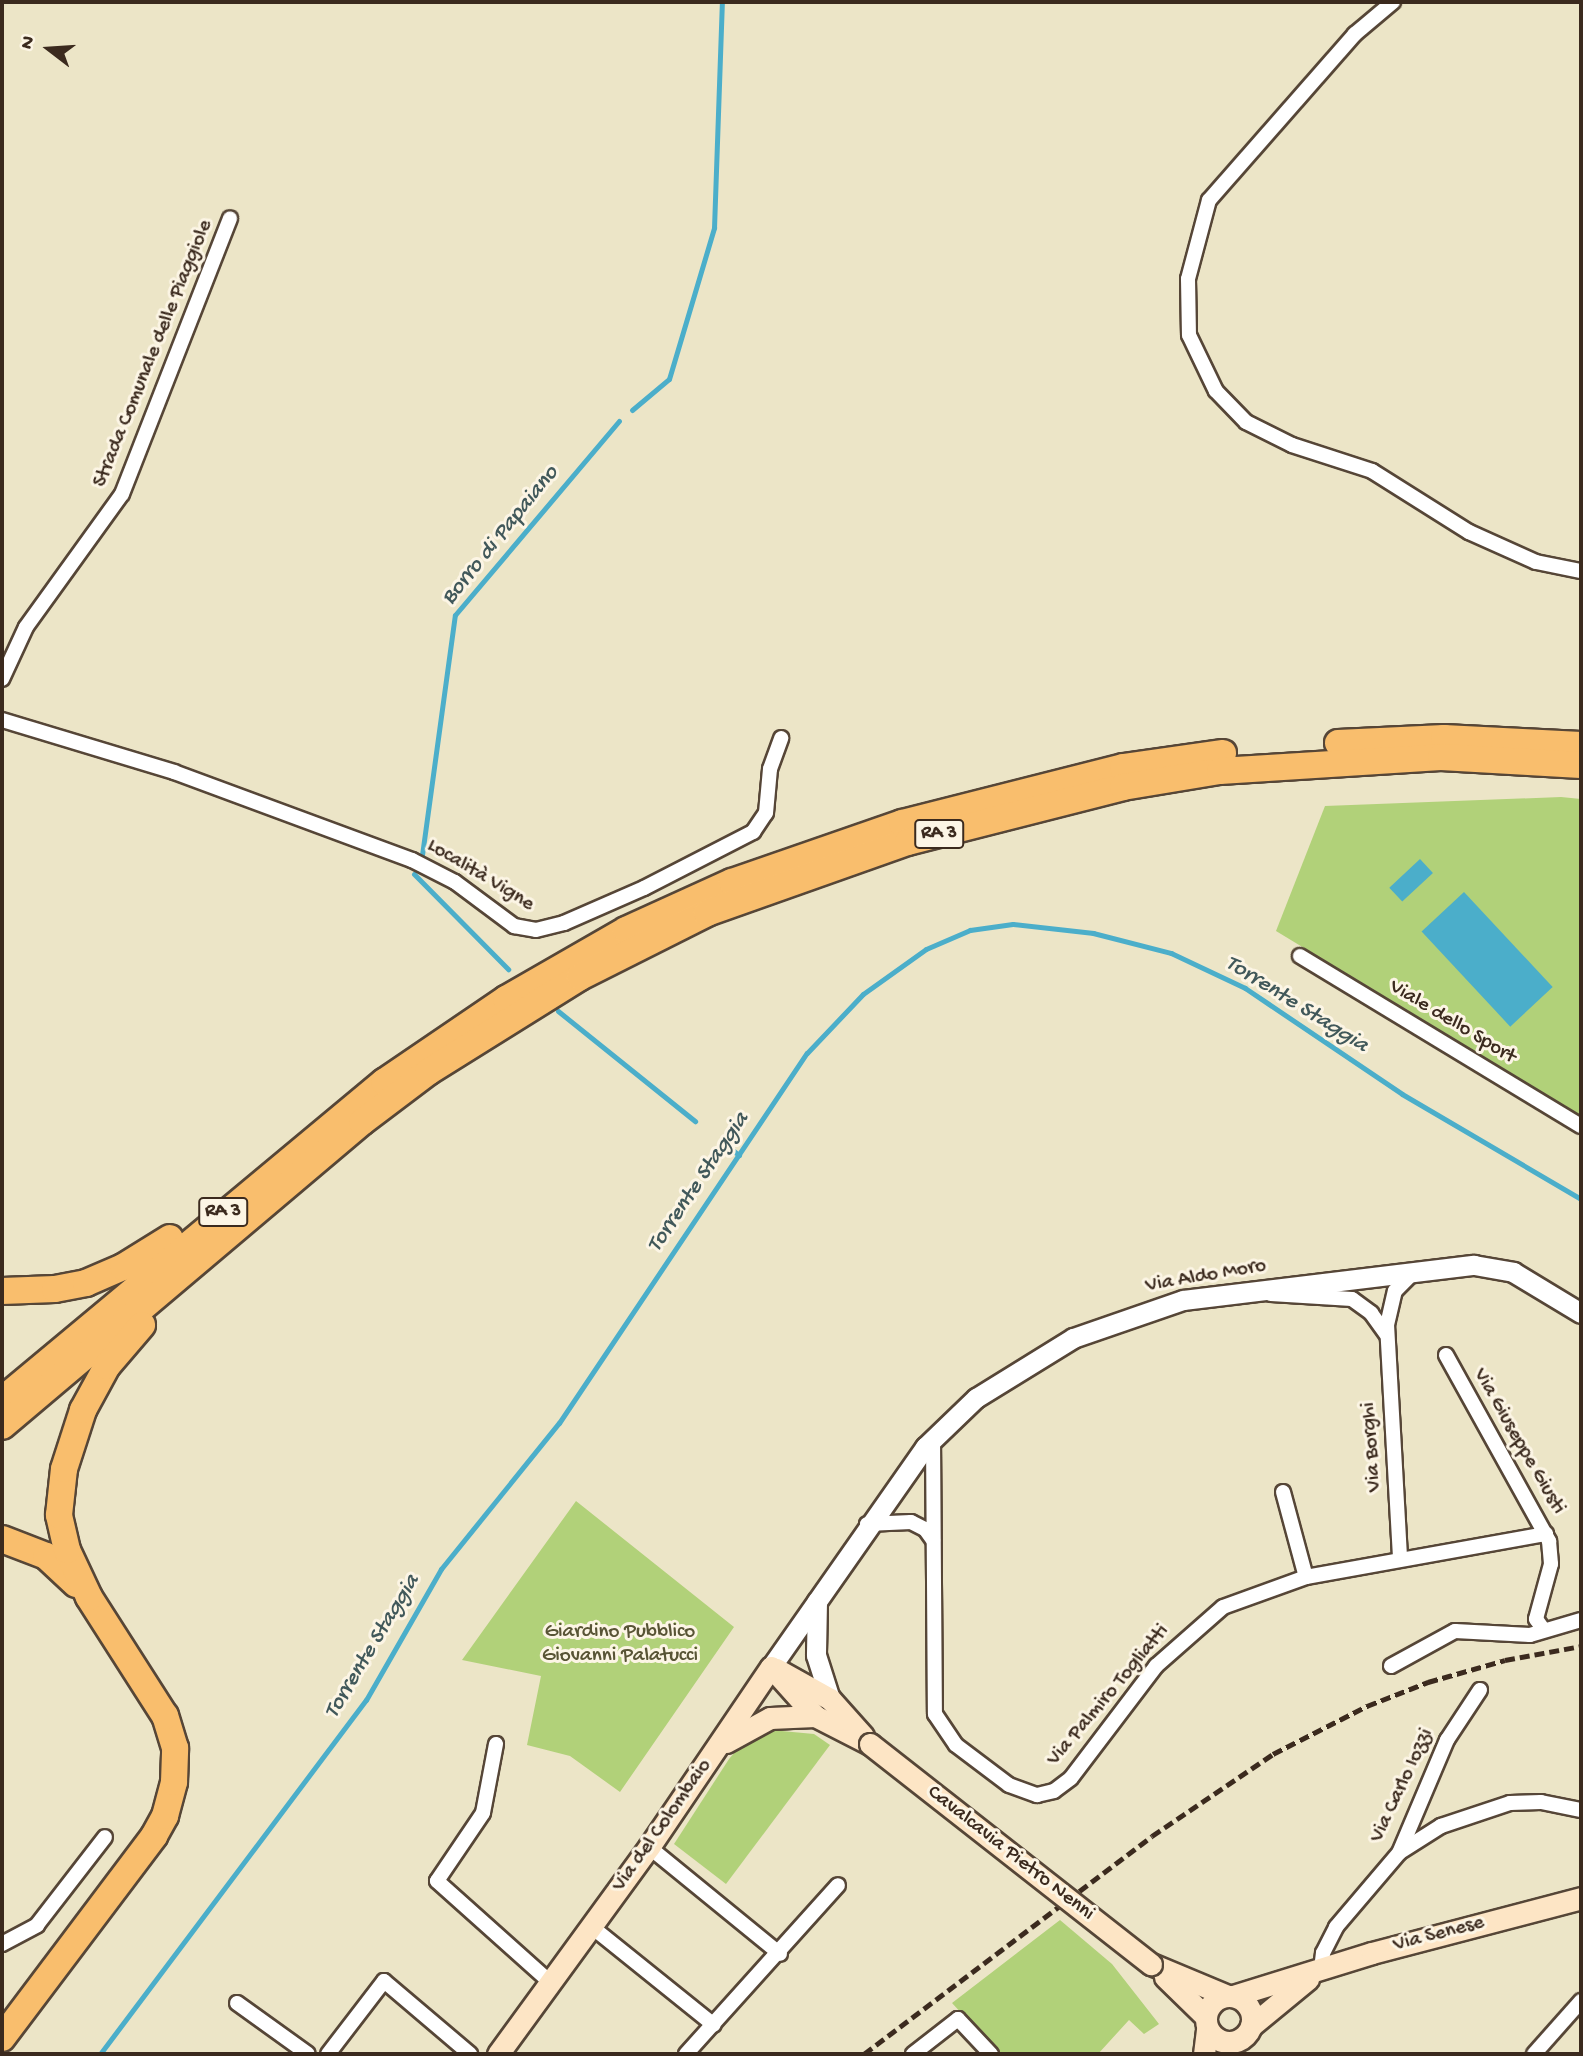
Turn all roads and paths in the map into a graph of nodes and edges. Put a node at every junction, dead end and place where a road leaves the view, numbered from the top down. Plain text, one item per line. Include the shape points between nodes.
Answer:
1 (1393, 2) edge
2 (230, 218) dead end
3 (1581, 571) edge
4 (2, 679) edge
5 (2, 720) edge
6 (781, 738) dead end
7 (1581, 745) edge
8 (1581, 765) edge
9 (1300, 956) dead end
10 (451, 1034) junction
11 (362, 1122) junction
12 (1581, 1126) edge
13 (1414, 1272) junction
14 (1256, 1290) junction
15 (2, 1291) edge
16 (1581, 1313) edge
17 (1387, 1334) junction
18 (1446, 1355) dead end
19 (2, 1400) edge
20 (2, 1426) edge
21 (933, 1438) junction
22 (1283, 1492) dead end
23 (867, 1524) junction
24 (1546, 1534) junction
25 (2, 1539) edge
26 (933, 1540) junction
27 (1400, 1558) junction
28 (1306, 1577) junction
29 (89, 1597) junction
30 (817, 1599) junction
31 (1581, 1620) edge
32 (1543, 1629) junction
33 (1391, 1666) dead end
34 (771, 1667) junction
35 (1480, 1690) dead end
36 (830, 1699) junction
37 (815, 1716) junction
38 (496, 1744) dead end
39 (870, 1744) junction
40 (716, 1749) junction
41 (1581, 1810) edge
42 (105, 1836) dead end
43 (649, 1847) junction
44 (1399, 1853) junction
45 (838, 1885) dead end
46 (1581, 1898) edge
47 (1559, 1903) junction
48 (1581, 1906) edge
49 (592, 1927) junction
50 (2, 1944) edge
51 (780, 1954) junction
52 (1151, 1964) junction
53 (1321, 1969) junction
54 (551, 1983) junction
55 (1230, 1996) junction
56 (1581, 2001) edge
57 (236, 2003) dead end
58 (1206, 2023) junction
59 (714, 2025) junction
60 (2, 2038) edge
61 (1240, 2039) edge
62 (308, 2054) edge
63 (328, 2054) edge
64 (470, 2054) edge
65 (498, 2054) edge
66 (686, 2054) edge
67 (913, 2054) edge
68 (992, 2054) edge
69 (1205, 2054) edge
70 (1534, 2054) edge

1 - 3 street via 1355,34 1209,200 1188,279 1189,335 1216,391 1246,422 1292,445 1372,471 1469,532 1525,557
2 - 4 street, Strada Comunale delle Piaggiole via 122,494 26,627
5 - 6 street, Località Vigne via 174,772 412,860 455,882 514,926 536,930 564,923 644,888 753,832 766,813 770,769
7 - 10 highway, RA 3 via 1444,738 1310,744 1123,767 972,804 823,848 655,915
8 - 11 highway, RA 3 via 1441,757 1220,771 1123,787 908,842 718,909 637,947 496,1027
9 - 12 street, Viale dello Sport
10 - 15 highway via 338,1101 135,1261 71,1286
10 - 19 highway, RA 3 via 328,1124
11 - 20 highway, RA 3
11 - 29 highway via 302,1187 152,1315 117,1353 92,1390 72,1440 60,1501 64,1539
13 - 14 street, Via Aldo Moro
13 - 16 street, Via Aldo Moro via 1494,1266 1522,1276
13 - 17 street, Via Borghi via 1392,1297
14 - 17 street via 1286,1297 1352,1299 1371,1312
14 - 21 street, Via Aldo Moro via 1149,1309 1073,1338 1002,1379
17 - 27 street, Via Borghi
18 - 24 street, Via Giuseppe Giusti
21 - 23 street, Via Aldo Moro
21 - 26 street, Via Palmiro Togliatti
22 - 28 street
23 - 26 street via 911,1522
23 - 30 street, Via Aldo Moro
24 - 27 street, Via Palmiro Togliatti
24 - 32 street, Via Giuseppe Giusti via 1551,1564 1536,1619
25 - 29 highway via 46,1556
26 - 28 street, Via Palmiro Togliatti via 932,1688 939,1723 956,1745 979,1763 1009,1785 1037,1795 1054,1791 1071,1778 1156,1667 1199,1625 1238,1600
27 - 28 street, Via Palmiro Togliatti
29 - 60 highway via 165,1716 175,1748 172,1791 154,1836
30 - 34 street, Via Aldo Moro
30 - 36 street, Cavalcavia Pietro Nenni via 816,1656
31 - 32 street
32 - 33 street via 1530,1635 1455,1631
34 - 36 main road, Cavalcavia Pietro Nenni
34 - 37 main road, Cavalcavia Pietro Nenni
34 - 40 main road, Via del Colombaio
35 - 44 street, Via Carlo Iozzi via 1447,1740
36 - 39 main road, Cavalcavia Pietro Nenni
37 - 39 main road, Cavalcavia Pietro Nenni
37 - 40 main road, Cavalcavia Pietro Nenni via 769,1718
38 - 54 street via 483,1813 437,1881
39 - 52 main road, Cavalcavia Pietro Nenni, bridge
40 - 43 main road, Via del Colombaio
41 - 44 street via 1541,1802 1510,1803 1441,1826
42 - 50 street via 37,1925
43 - 49 main road, Via del Colombaio
43 - 51 street
44 - 53 street, Via Carlo Iozzi via 1336,1927 1323,1952
45 - 51 street
46 - 47 main road, Via Senese
47 - 48 main road, Via Senese
47 - 53 main road, Via Senese
49 - 54 main road, Via del Colombaio
49 - 59 street
51 - 59 street
52 - 55 main road, Cavalcavia Pietro Nenni
52 - 58 main road, Cavalcavia Pietro Nenni
53 - 55 main road, Via Senese
53 - 61 main road, Via Senese
54 - 65 main road, Via del Colombaio
55 - 58 main road via 1215,2000
55 - 61 main road via 1246,2004
56 - 70 street
57 - 62 street
58 - 61 main road via 1222,2042
58 - 69 main road
59 - 66 street
63 - 64 street via 384,1981
67 - 68 street via 958,2019

